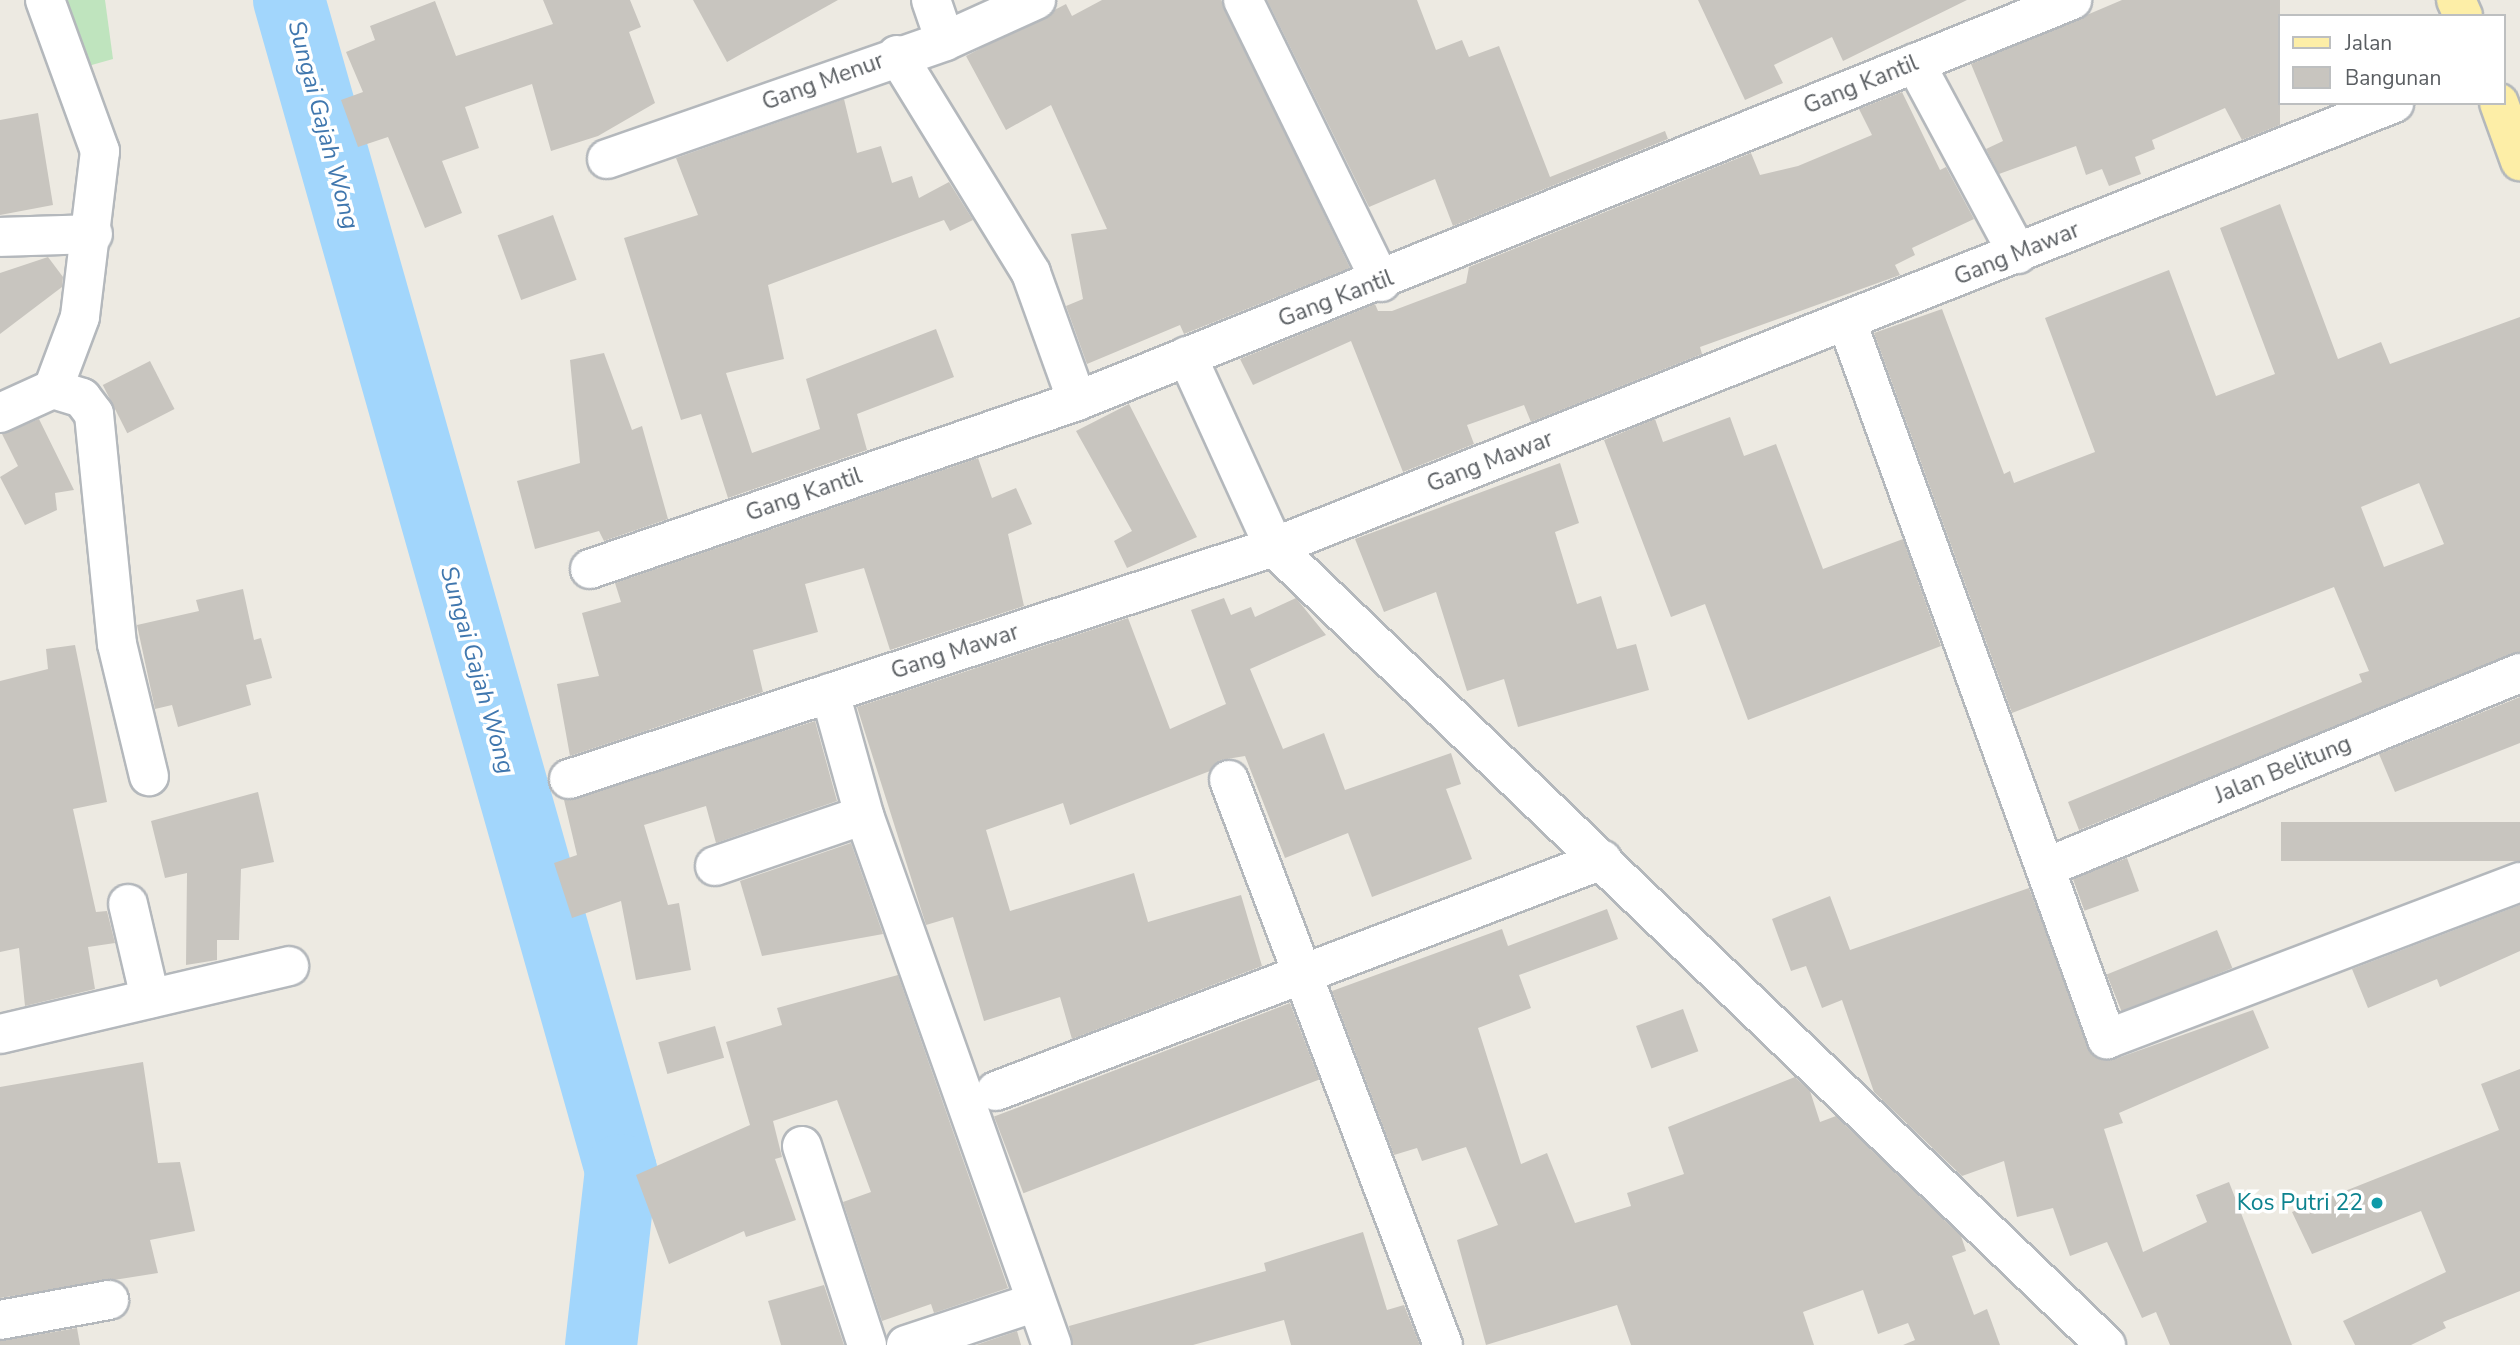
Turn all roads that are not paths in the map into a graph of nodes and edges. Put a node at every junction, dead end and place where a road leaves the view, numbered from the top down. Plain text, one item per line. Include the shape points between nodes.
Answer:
1 (45, 0) edge
2 (930, 0) edge
3 (1037, 0) edge
4 (1242, 0) edge
5 (2072, 0) edge
6 (945, 41) junction
7 (897, 55) junction
8 (1915, 63) junction
9 (2389, 105) edge
10 (2500, 105) edge
11 (607, 159) dead end
12 (2520, 161) edge
13 (93, 234) junction
14 (0, 237) edge
15 (2018, 254) junction
16 (1381, 282) junction
17 (1847, 322) junction
18 (1188, 356) junction
19 (53, 389) junction
20 (1077, 401) junction
21 (0, 413) edge
22 (1274, 547) junction
23 (590, 569) dead end
24 (2520, 673) edge
25 (830, 693) junction
26 (149, 776) dead end
27 (569, 779) dead end
28 (1229, 780) dead end
29 (863, 815) junction
30 (1602, 860) junction
31 (715, 866) dead end
32 (2047, 867) junction
33 (2520, 882) edge
34 (128, 904) dead end
35 (289, 967) dead end
36 (1300, 975) junction
37 (150, 998) junction
38 (0, 1034) edge
39 (996, 1091) dead end
40 (802, 1146) dead end
41 (109, 1300) dead end
42 (1036, 1302) junction
43 (0, 1320) edge
44 (867, 1345) edge
45 (906, 1345) edge
46 (1052, 1345) edge
47 (1443, 1345) edge
48 (2106, 1345) edge

1 - 13 street via 97,131
2 - 6 street
3 - 6 street, Gang Menur
4 - 16 street
5 - 8 street, Gang Kantil
6 - 7 street, Gang Menur
7 - 11 street, Gang Menur
7 - 20 street via 1031,273
8 - 15 street
8 - 16 street, Gang Kantil
9 - 15 street, Gang Mawar
10 - 12 main road
13 - 14 street
13 - 19 street via 79,317
15 - 17 street, Gang Mawar
16 - 18 street, Gang Kantil
17 - 22 street, Gang Mawar
17 - 32 street
18 - 20 street, Gang Kantil
18 - 22 street
19 - 21 street
19 - 26 street via 82,398 94,414 117,644
20 - 23 street, Gang Kantil
22 - 25 street, Gang Mawar
22 - 30 street
24 - 32 street, Jalan Belitung
25 - 27 street, Gang Mawar
25 - 29 street
28 - 36 street
29 - 31 street
29 - 42 street
30 - 36 street
30 - 48 street
32 - 33 street via 2107,1039
34 - 37 street
35 - 37 street
36 - 39 street
36 - 47 street
37 - 38 street
40 - 44 street
41 - 43 street
42 - 45 street
42 - 46 street

